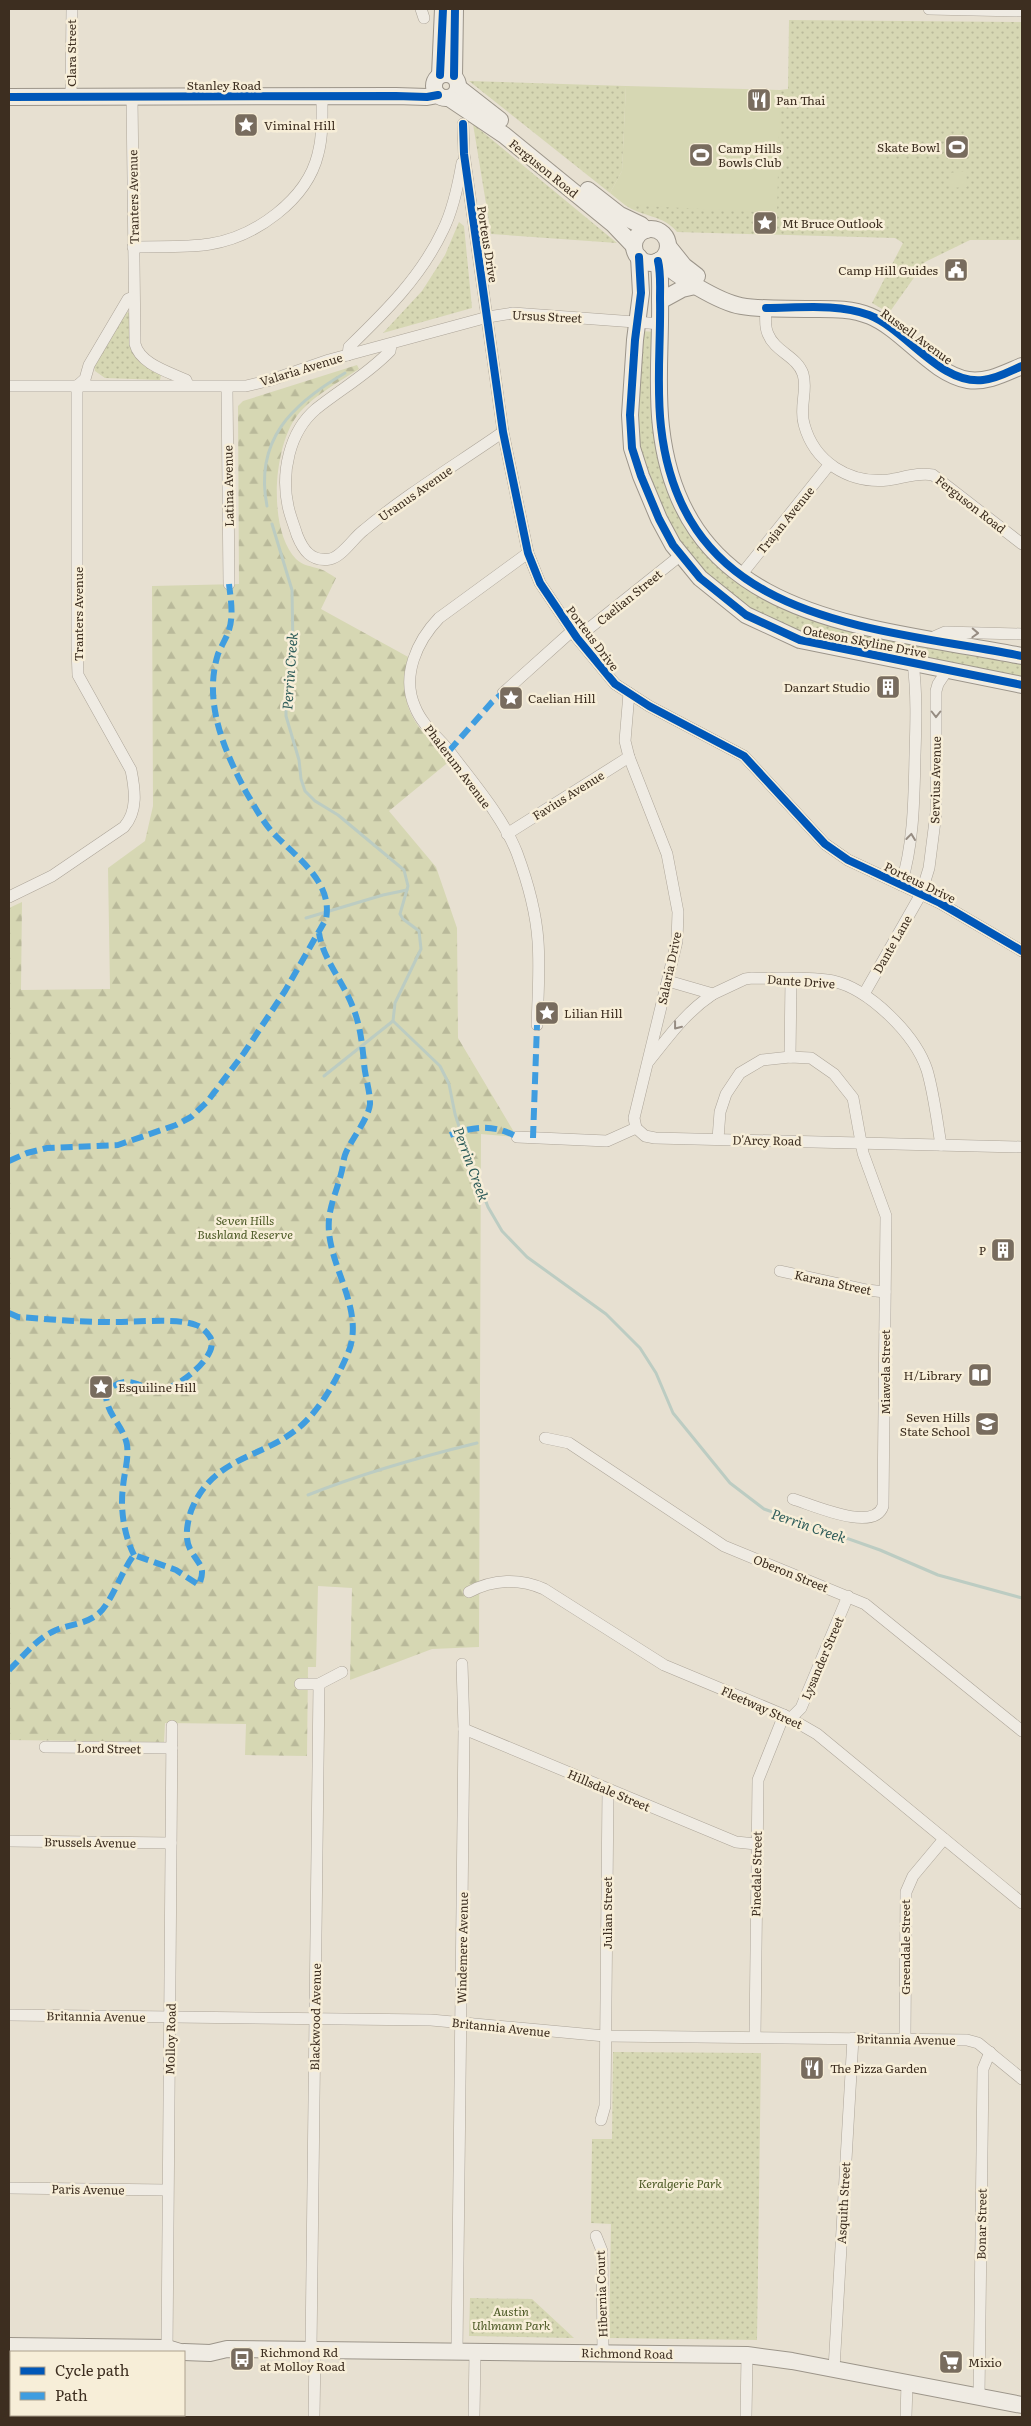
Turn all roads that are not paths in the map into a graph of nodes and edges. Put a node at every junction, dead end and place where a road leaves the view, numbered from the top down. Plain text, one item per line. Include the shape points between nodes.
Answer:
1 (72, 9) edge
2 (443, 9) edge
3 (455, 9) edge
4 (929, 9) edge
5 (1022, 11) edge
6 (446, 86) junction
7 (9, 97) edge
8 (71, 97) junction
9 (132, 97) junction
10 (322, 97) junction
11 (463, 124) dead end
12 (464, 154) junction
13 (646, 230) junction
14 (133, 246) junction
15 (637, 252) junction
16 (662, 256) junction
17 (695, 286) junction
18 (712, 293) junction
19 (133, 297) junction
20 (660, 301) junction
21 (766, 308) junction
22 (488, 317) junction
23 (637, 321) junction
24 (662, 324) junction
25 (391, 344) junction
26 (348, 355) junction
27 (1022, 366) edge
28 (188, 385) junction
29 (9, 386) edge
30 (77, 386) junction
31 (227, 388) junction
32 (502, 432) junction
33 (829, 464) junction
34 (1022, 544) edge
35 (528, 553) junction
36 (681, 555) junction
37 (741, 575) junction
38 (229, 584) dead end
39 (1022, 634) edge
40 (574, 635) junction
41 (929, 639) junction
42 (1022, 656) edge
43 (913, 663) junction
44 (948, 669) junction
45 (1022, 684) edge
46 (503, 693) dead end
47 (629, 693) junction
48 (629, 757) junction
49 (507, 834) junction
50 (901, 885) junction
51 (921, 894) junction
52 (9, 897) edge
53 (1022, 951) edge
54 (791, 979) junction
55 (668, 981) junction
56 (713, 994) junction
57 (864, 994) junction
58 (537, 1025) dead end
59 (790, 1057) junction
60 (646, 1064) junction
61 (636, 1128) junction
62 (517, 1138) dead end
63 (718, 1139) junction
64 (861, 1143) junction
65 (941, 1145) junction
66 (1022, 1147) edge
67 (780, 1271) dead end
68 (885, 1292) junction
69 (545, 1438) dead end
70 (793, 1499) dead end
71 (469, 1592) dead end
72 (848, 1596) junction
73 (462, 1664) dead end
74 (342, 1672) dead end
75 (300, 1684) dead end
76 (319, 1684) junction
77 (787, 1717) junction
78 (172, 1726) dead end
79 (464, 1729) junction
80 (1022, 1731) edge
81 (45, 1747) dead end
82 (172, 1748) junction
83 (608, 1789) junction
84 (944, 1839) junction
85 (9, 1841) edge
86 (171, 1843) junction
87 (756, 1844) junction
88 (1022, 1903) edge
89 (9, 2015) edge
90 (170, 2016) junction
91 (315, 2018) junction
92 (461, 2022) junction
93 (606, 2036) junction
94 (755, 2037) junction
95 (853, 2038) junction
96 (905, 2039) junction
97 (990, 2052) junction
98 (1022, 2080) edge
99 (601, 2120) dead end
100 (9, 2188) edge
101 (167, 2190) junction
102 (596, 2236) dead end
103 (9, 2346) edge
104 (313, 2350) junction
105 (175, 2351) edge
106 (457, 2351) junction
107 (475, 2352) junction
108 (603, 2353) junction
109 (747, 2355) junction
110 (834, 2369) junction
111 (907, 2383) junction
112 (979, 2397) junction
113 (1022, 2405) edge
114 (314, 2417) edge
115 (474, 2417) edge
116 (746, 2417) edge
117 (906, 2417) edge

1 - 8 street, Clara Street
2 - 6 main road
3 - 6 main road
4 - 5 street
6 - 10 main road, Stanley Road via 427,97
6 - 13 main road, Ferguson Road via 620,215
6 - 15 main road, Ferguson Road via 614,224
7 - 8 main road, Stanley Road
8 - 9 main road, Stanley Road
9 - 10 main road, Stanley Road
9 - 14 street, Tranters Avenue
10 - 14 street via 322,126 314,167 285,207 269,221 230,240 207,245
11 - 12 street, Porteus Drive
12 - 22 street, Porteus Drive
12 - 26 street, Valaria Avenue via 443,230 405,290 349,347
13 - 15 main road via 638,236
13 - 16 main road via 661,232 667,241
14 - 19 street, Tranters Avenue
15 - 16 main road via 648,262
15 - 23 main road, Oateson Skyline Drive via 642,284
16 - 17 main road
16 - 18 main road via 684,266 705,282
16 - 20 main road, Oateson Skyline Drive
17 - 18 main road
17 - 20 main road
18 - 21 main road, Russell Avenue via 735,305
19 - 28 street, Tranters Avenue via 137,351 145,360 186,380
19 - 30 street via 128,298 89,365 85,379
20 - 24 main road, Oateson Skyline Drive
21 - 27 main road, Russell Avenue via 848,310 869,315 945,370 963,379 990,379
21 - 33 street, Ferguson Road via 770,339 795,361 802,372 803,422 816,449
22 - 23 street, Ursus Street via 513,313
22 - 25 street, Ursus Street
22 - 32 street, Porteus Drive
23 - 24 street, Ursus Street
23 - 36 main road, Oateson Skyline Drive via 630,399 632,448 652,505
24 - 37 main road, Oateson Skyline Drive via 660,413 670,477 695,526 721,558
25 - 26 street, Ursus Street
25 - 32 street, Uranus Avenue via 390,351 373,369 315,410 300,428 289,454 285,480 288,507 302,549 309,556 330,559 363,530
26 - 31 street, Valaria Avenue via 271,380
28 - 30 street, Valaria Avenue
28 - 31 street, Valaria Avenue
29 - 30 street, Valaria Avenue
30 - 52 street, Tranters Avenue via 78,675 131,770 134,807 124,828 52,876
31 - 38 street, Latina Avenue
32 - 35 street, Porteus Drive
33 - 34 street, Ferguson Road via 852,477 871,480 934,474
33 - 37 street, Trajan Avenue
35 - 40 street, Porteus Drive via 540,583
35 - 49 street, Phalerum Avenue via 439,618 419,644 410,672 410,691 415,707
36 - 40 street, Caelian Street
36 - 43 main road, Oateson Skyline Drive via 723,599 778,631 808,643
37 - 41 main road, Oateson Skyline Drive via 772,596 816,615
41 -> 39 street, Oateson Skyline Drive via 945,632
40 - 46 street, Caelian Street
40 - 47 street, Porteus Drive via 601,670
41 - 42 main road, Oateson Skyline Drive
43 - 44 main road, Oateson Skyline Drive
50 -> 43 street, Servius Avenue via 908,860 913,814 916,705
44 - 45 main road, Oateson Skyline Drive
44 -> 51 street, Servius Avenue via 937,687 936,813 929,868
47 - 48 street, Salaria Drive via 625,741
47 - 50 street, Porteus Drive via 744,756 825,844 848,860
48 - 49 street, Favius Avenue
48 - 55 street, Salaria Drive via 667,854 678,912 677,941
49 - 58 street, Phalerum Avenue via 526,880 537,930
50 - 51 street, Porteus Drive
51 - 53 street, Porteus Drive
51 - 57 street, Dante Lane
54 - 56 street, Dante Drive via 745,979
54 - 57 street, Dante Drive via 830,981
54 - 59 street
55 - 56 street
55 - 60 street, Salaria Drive
56 -> 60 street, Dante Drive via 693,1007
57 - 65 street, Dante Drive via 892,1017 921,1057 927,1070
59 - 63 street, Miawela Street via 762,1060 740,1073 726,1094 720,1112
59 - 64 street, Miawela Street via 811,1058 834,1074 853,1098
60 - 61 street, Salaria Drive via 634,1118
61 - 62 street via 607,1141
61 - 63 street, D'Arcy Road via 645,1136 655,1138
63 - 64 street, D'Arcy Road
64 - 65 street, D'Arcy Road
64 - 68 street, Miawela Street via 886,1216
65 - 66 street, D'Arcy Road
67 - 68 street, Karana Street
68 - 70 street, Miawela Street via 884,1501 881,1512 869,1519 858,1519
69 - 72 street, Oberon Street via 569,1443 724,1546
71 - 77 street, Fleetway Street via 481,1586 517,1580 530,1582 664,1665
72 - 77 street, Lysander Street via 801,1708
72 - 80 street, Oberon Street via 876,1612
73 - 79 street, Windemere Avenue
74 - 76 street
75 - 76 street
76 - 91 street, Blackwood Avenue
77 - 84 street, Fleetway Street via 817,1734
77 - 87 street, Pinedale Street via 758,1780
78 - 82 street, Molloy Road
79 - 83 street, Hillsdale Street
79 - 92 street, Windemere Avenue
81 - 82 street, Lord Street
82 - 86 street, Molloy Road
83 - 87 street, Hillsdale Street via 736,1842
83 - 93 street, Julian Street
84 - 88 street, Fleetway Street
84 - 96 street, Greendale Street via 913,1876 906,1892
85 - 86 street, Brussels Avenue
86 - 90 street, Molloy Road
87 - 94 street, Pinedale Street
89 - 90 street, Britannia Avenue
90 - 91 street, Britannia Avenue
90 - 101 street, Molloy Road
91 - 92 street, Britannia Avenue
91 - 104 street, Blackwood Avenue
92 - 93 street, Britannia Avenue
92 - 106 street, Windemere Avenue
93 - 94 street, Britannia Avenue
93 - 99 street, Julian Street via 605,2106
94 - 95 street, Britannia Avenue
95 - 96 street, Britannia Avenue
95 - 110 street, Asquith Street
96 - 97 street, Britannia Avenue via 966,2040 978,2043
97 - 98 street, Britannia Avenue
97 - 112 street, Bonar Street via 983,2069
100 - 101 street, Paris Avenue
101 - 105 street, Molloy Road
102 - 108 street, Hibernia Court via 602,2251
103 - 105 main road, Richmond Road
104 - 105 main road, Richmond Road via 227,2349 210,2344 180,2344
104 - 106 main road, Richmond Road
104 - 114 street, Blackwood Avenue
106 - 107 main road, Richmond Road
107 - 108 main road, Richmond Road
107 - 115 street
108 - 109 main road, Richmond Road
109 - 110 main road, Richmond Road
109 - 116 street
110 - 111 main road, Richmond Road
111 - 112 main road, Richmond Road
111 - 117 street
112 - 113 main road, Richmond Road

